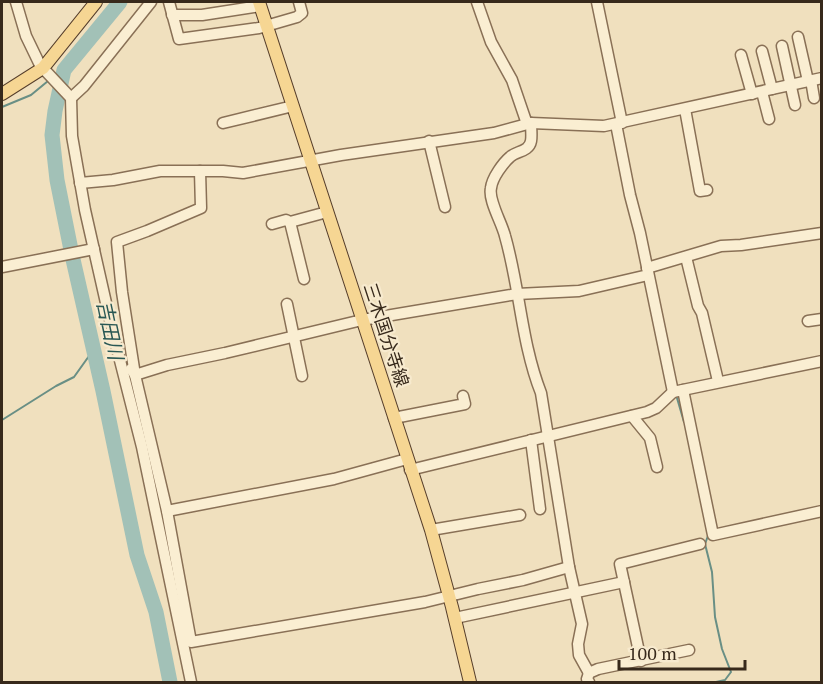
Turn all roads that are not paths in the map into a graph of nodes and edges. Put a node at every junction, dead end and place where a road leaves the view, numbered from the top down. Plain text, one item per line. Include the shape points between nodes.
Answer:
1 (16, 2) edge
2 (96, 2) edge
3 (151, 2) edge
4 (157, 2) edge
5 (169, 2) edge
6 (299, 2) edge
7 (477, 2) edge
8 (597, 2) edge
9 (259, 4) edge
10 (140, 15) junction
11 (172, 15) junction
12 (267, 25) junction
13 (798, 37) dead end
14 (782, 46) dead end
15 (762, 51) dead end
16 (741, 55) dead end
17 (45, 70) junction
18 (814, 80) edge
19 (791, 85) junction
20 (762, 92) junction
21 (2, 94) edge
22 (69, 96) junction
23 (814, 98) dead end
24 (795, 105) dead end
25 (293, 106) junction
26 (685, 110) junction
27 (769, 119) dead end
28 (223, 123) dead end
29 (529, 123) junction
30 (619, 123) junction
31 (429, 141) junction
32 (310, 161) junction
33 (200, 171) junction
34 (80, 183) junction
35 (707, 190) dead end
36 (444, 207) dead end
37 (327, 212) junction
38 (290, 222) junction
39 (272, 224) dead end
40 (822, 233) edge
41 (90, 250) junction
42 (686, 257) junction
43 (2, 267) edge
44 (649, 269) junction
45 (304, 279) dead end
46 (517, 294) junction
47 (287, 304) dead end
48 (362, 320) junction
49 (821, 320) edge
50 (808, 321) dead end
51 (111, 326) junction
52 (293, 336) junction
53 (822, 361) edge
54 (135, 375) junction
55 (302, 376) dead end
56 (718, 381) junction
57 (678, 391) junction
58 (463, 396) dead end
59 (632, 416) junction
60 (394, 418) junction
61 (547, 436) junction
62 (531, 440) junction
63 (409, 465) junction
64 (657, 467) dead end
65 (540, 509) dead end
66 (167, 511) junction
67 (822, 511) edge
68 (520, 515) dead end
69 (431, 530) junction
70 (700, 544) dead end
71 (569, 567) junction
72 (624, 582) junction
73 (575, 592) junction
74 (449, 595) junction
75 (455, 618) junction
76 (689, 650) dead end
77 (641, 661) junction
78 (589, 678) edge
79 (191, 682) edge
80 (470, 682) edge

1 - 17 street via 26,36
2 - 17 main road
3 - 10 street
4 - 10 street via 145,16
5 - 11 street
6 - 12 street via 302,13 297,17
7 - 29 street
8 - 30 street
9 - 11 street via 202,15 188,10
9 - 12 main road, 三木国分寺線
10 - 22 street via 84,86
11 - 12 street via 179,39
12 - 25 main road, 三木国分寺線
13 - 18 street
14 - 19 street
15 - 20 street
16 - 20 street
17 - 21 main road
17 - 22 street
18 - 19 street
18 - 23 street
19 - 20 street
19 - 24 street
20 - 26 street
20 - 27 street
22 - 34 street
25 - 28 street
25 - 32 main road, 三木国分寺線
26 - 30 street
26 - 35 street via 700,191
29 - 30 street
29 - 31 street via 494,133
29 - 46 street via 531,142 506,161 491,185 490,194 506,236
30 - 44 street via 630,195
31 - 32 street
31 - 36 street
32 - 33 street via 243,174
32 - 37 main road, 三木国分寺線
33 - 34 street via 159,171
33 - 54 street via 201,208 117,242
34 - 41 street
37 - 38 street
37 - 48 main road, 三木国分寺線
38 - 39 street
38 - 45 street
40 - 42 street via 721,246
41 - 43 street
41 - 51 street
42 - 44 street
42 - 56 street
44 - 46 street via 579,291
44 - 57 street
46 - 48 street
46 - 61 street via 532,370 541,393
47 - 52 street
48 - 52 street
48 - 60 main road, 三木国分寺線
49 - 50 street
51 - 54 street
51 - 79 street via 142,447
52 - 54 street
52 - 55 street
53 - 56 street
54 - 66 street
56 - 57 street
57 - 59 street via 656,408
57 - 67 street via 713,535
58 - 60 street via 465,404
59 - 61 street
59 - 64 street via 650,438
60 - 63 main road, 三木国分寺線
61 - 62 street
61 - 71 street
62 - 63 street
62 - 65 street
63 - 66 street
63 - 69 main road, 三木国分寺線
66 - 74 street via 191,642
68 - 69 street
69 - 74 main road, 三木国分寺線
70 - 72 street via 620,564
71 - 73 street
71 - 74 street
72 - 73 street
72 - 77 street
73 - 75 street
73 - 78 street via 582,624 579,655
74 - 75 main road, 三木国分寺線
75 - 80 main road, 三木国分寺線
76 - 77 street
77 - 78 street via 598,669

